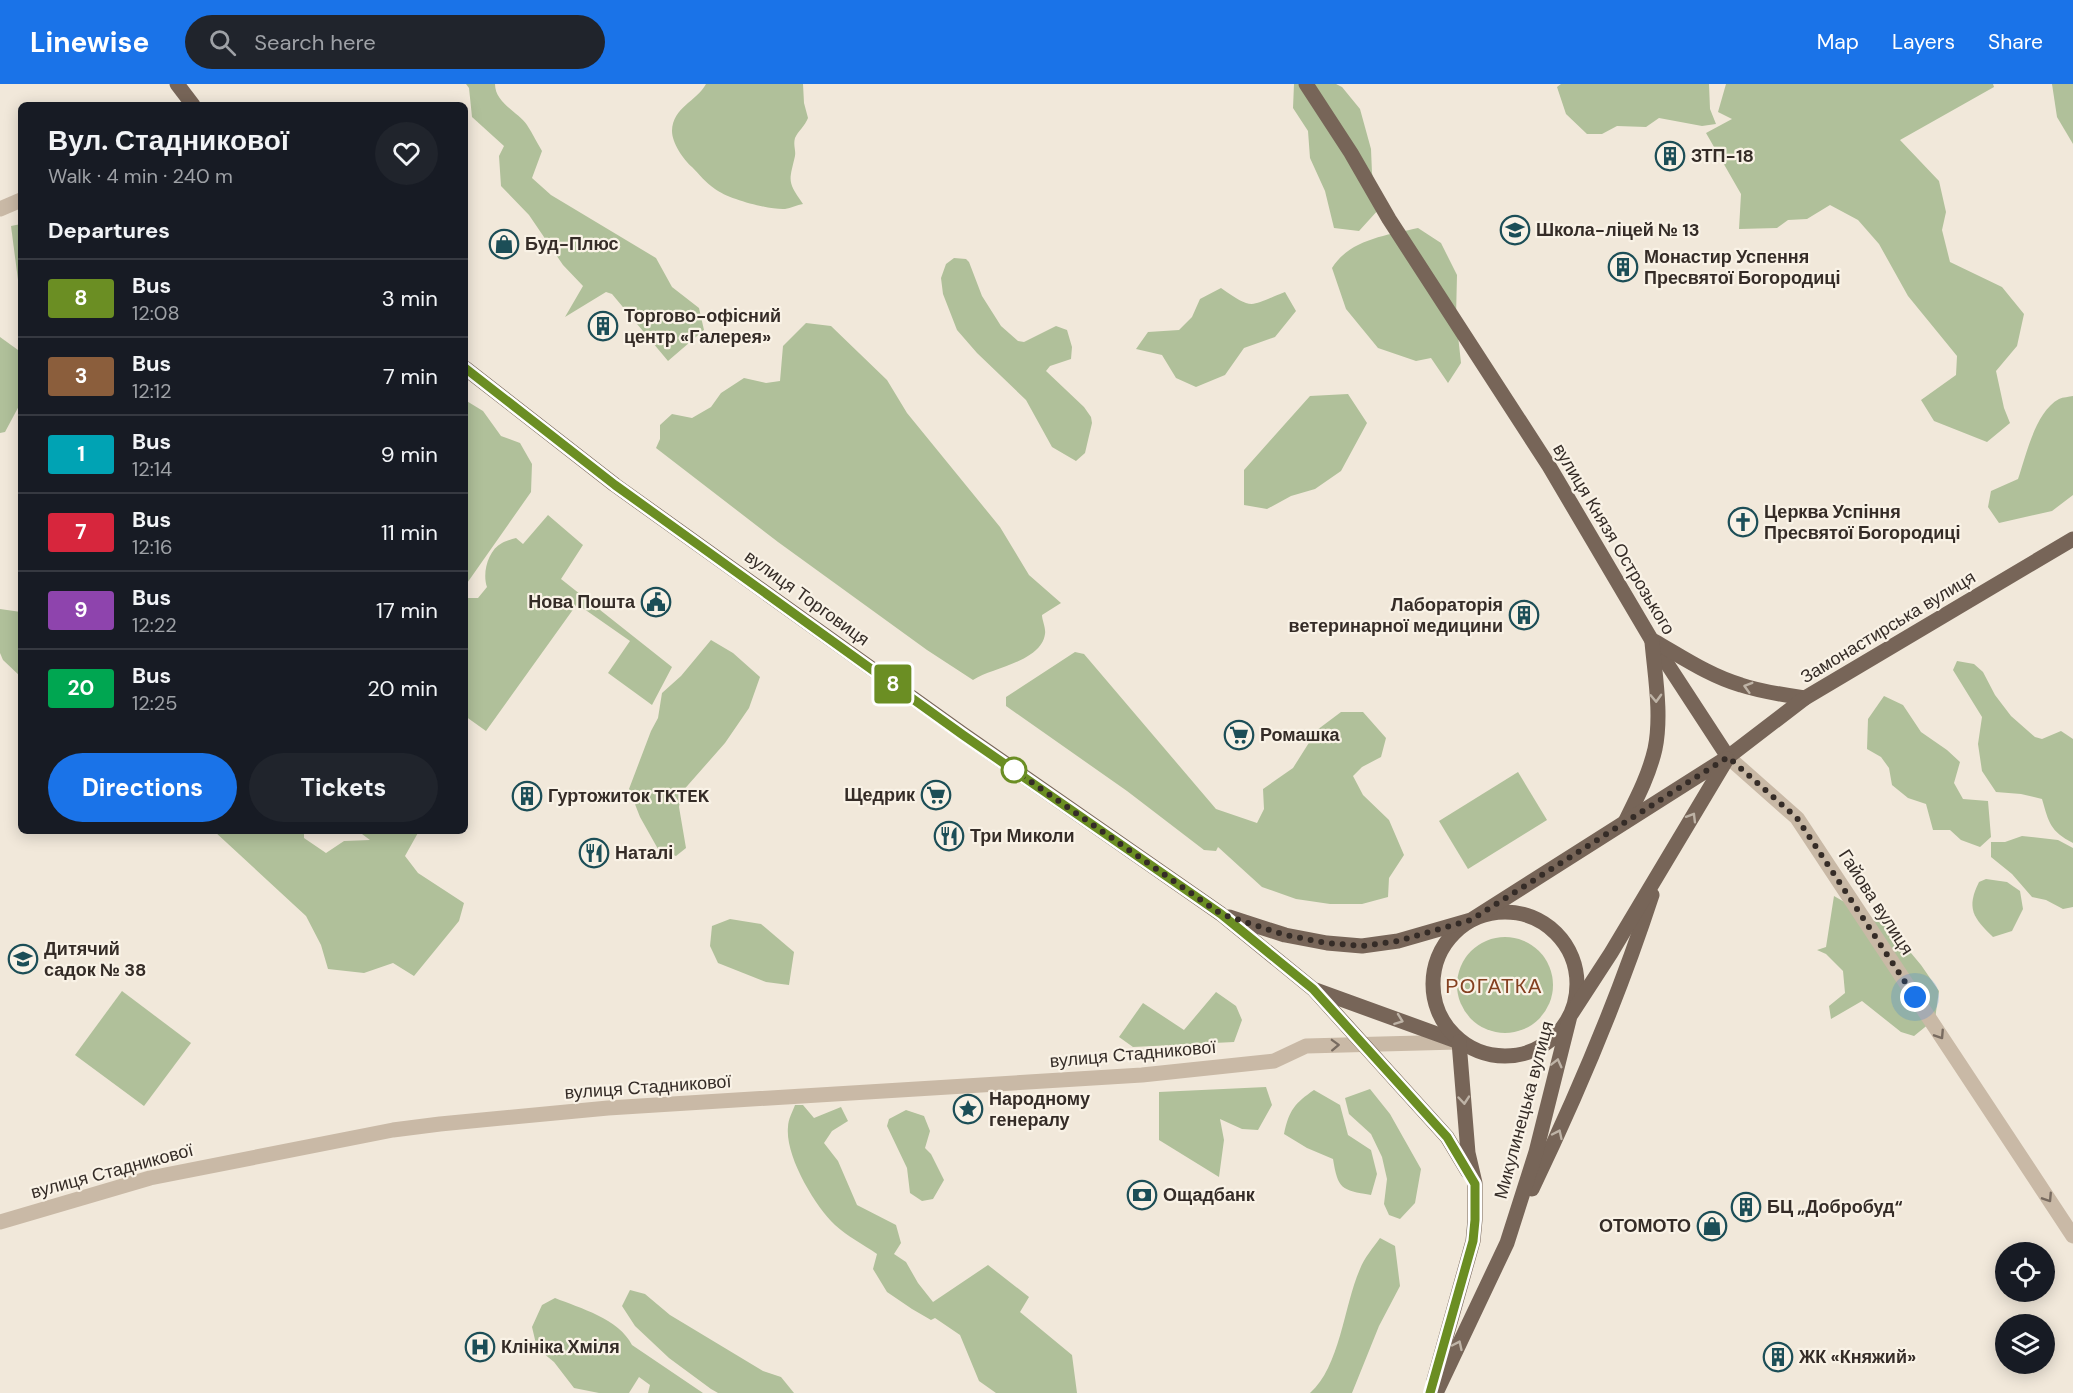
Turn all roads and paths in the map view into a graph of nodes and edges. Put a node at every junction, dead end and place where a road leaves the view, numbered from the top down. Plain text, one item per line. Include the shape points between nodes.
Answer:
1 (177, 84) edge
2 (1306, 84) edge
3 (191, 102) edge
4 (18, 201) edge
5 (0, 209) edge
6 (468, 370) edge
7 (2073, 539) edge
8 (1651, 639) junction
9 (1805, 698) junction
10 (1728, 757) junction
11 (1625, 822) junction
12 (1661, 867) junction
13 (1221, 914) junction
14 (1471, 920) junction
15 (1313, 989) junction
16 (1570, 1016) junction
17 (1459, 1042) junction
18 (1364, 1044) junction
19 (1475, 1184) junction
20 (0, 1222) edge
21 (2073, 1236) edge
22 (1507, 1244) junction
23 (1430, 1393) edge
24 (1436, 1393) edge

1 - 3 main road
2 - 8 main road, вулиця Князя Острозького via 1549,466
4 - 5 street
6 - 13 main road, вулиця Торговиця via 615,485
7 - 9 main road, Замонастирська вулиця
9 -> 8 main road via 1739,685
8 - 10 main road, вулиця Князя Острозького
8 -> 11 main road via 1656,686 1655,746 1648,774
9 - 10 main road, Замонастирська вулиця
10 - 11 main road
12 -> 10 main road, Микулинецька вулиця
10 -> 21 street, Гайова вулиця via 1797,818
11 - 14 main road
12 - 16 main road, Микулинецька вулиця
22 -> 12 main road via 1598,1043 1632,958
13 - 14 main road, вулиця Торговиця via 1285,935 1362,946 1398,941
13 - 15 main road, вулиця Торговиця
14 - 16 main road via 1493,913 1516,912 1537,919 1556,932 1569,951 1576,972 1577,995
14 - 17 main road via 1446,942 1433,974 1436,1007
15 -> 17 main road, вулиця Торговиця
15 - 18 main road, Микулинецька вулиця
16 - 17 main road via 1548,1042 1517,1056 1494,1056
22 -> 16 main road, Микулинецька вулиця via 1536,1152
17 - 18 street
17 -> 19 main road, Микулинецька вулиця via 1468,1153
18 - 19 main road, Микулинецька вулиця via 1447,1137
20 -> 18 street, вулиця Стадникової via 150,1178 393,1130 620,1107 1142,1075 1274,1061 1306,1046
19 - 23 main road, Микулинецька вулиця via 1473,1241
24 -> 22 main road, Микулинецька вулиця

